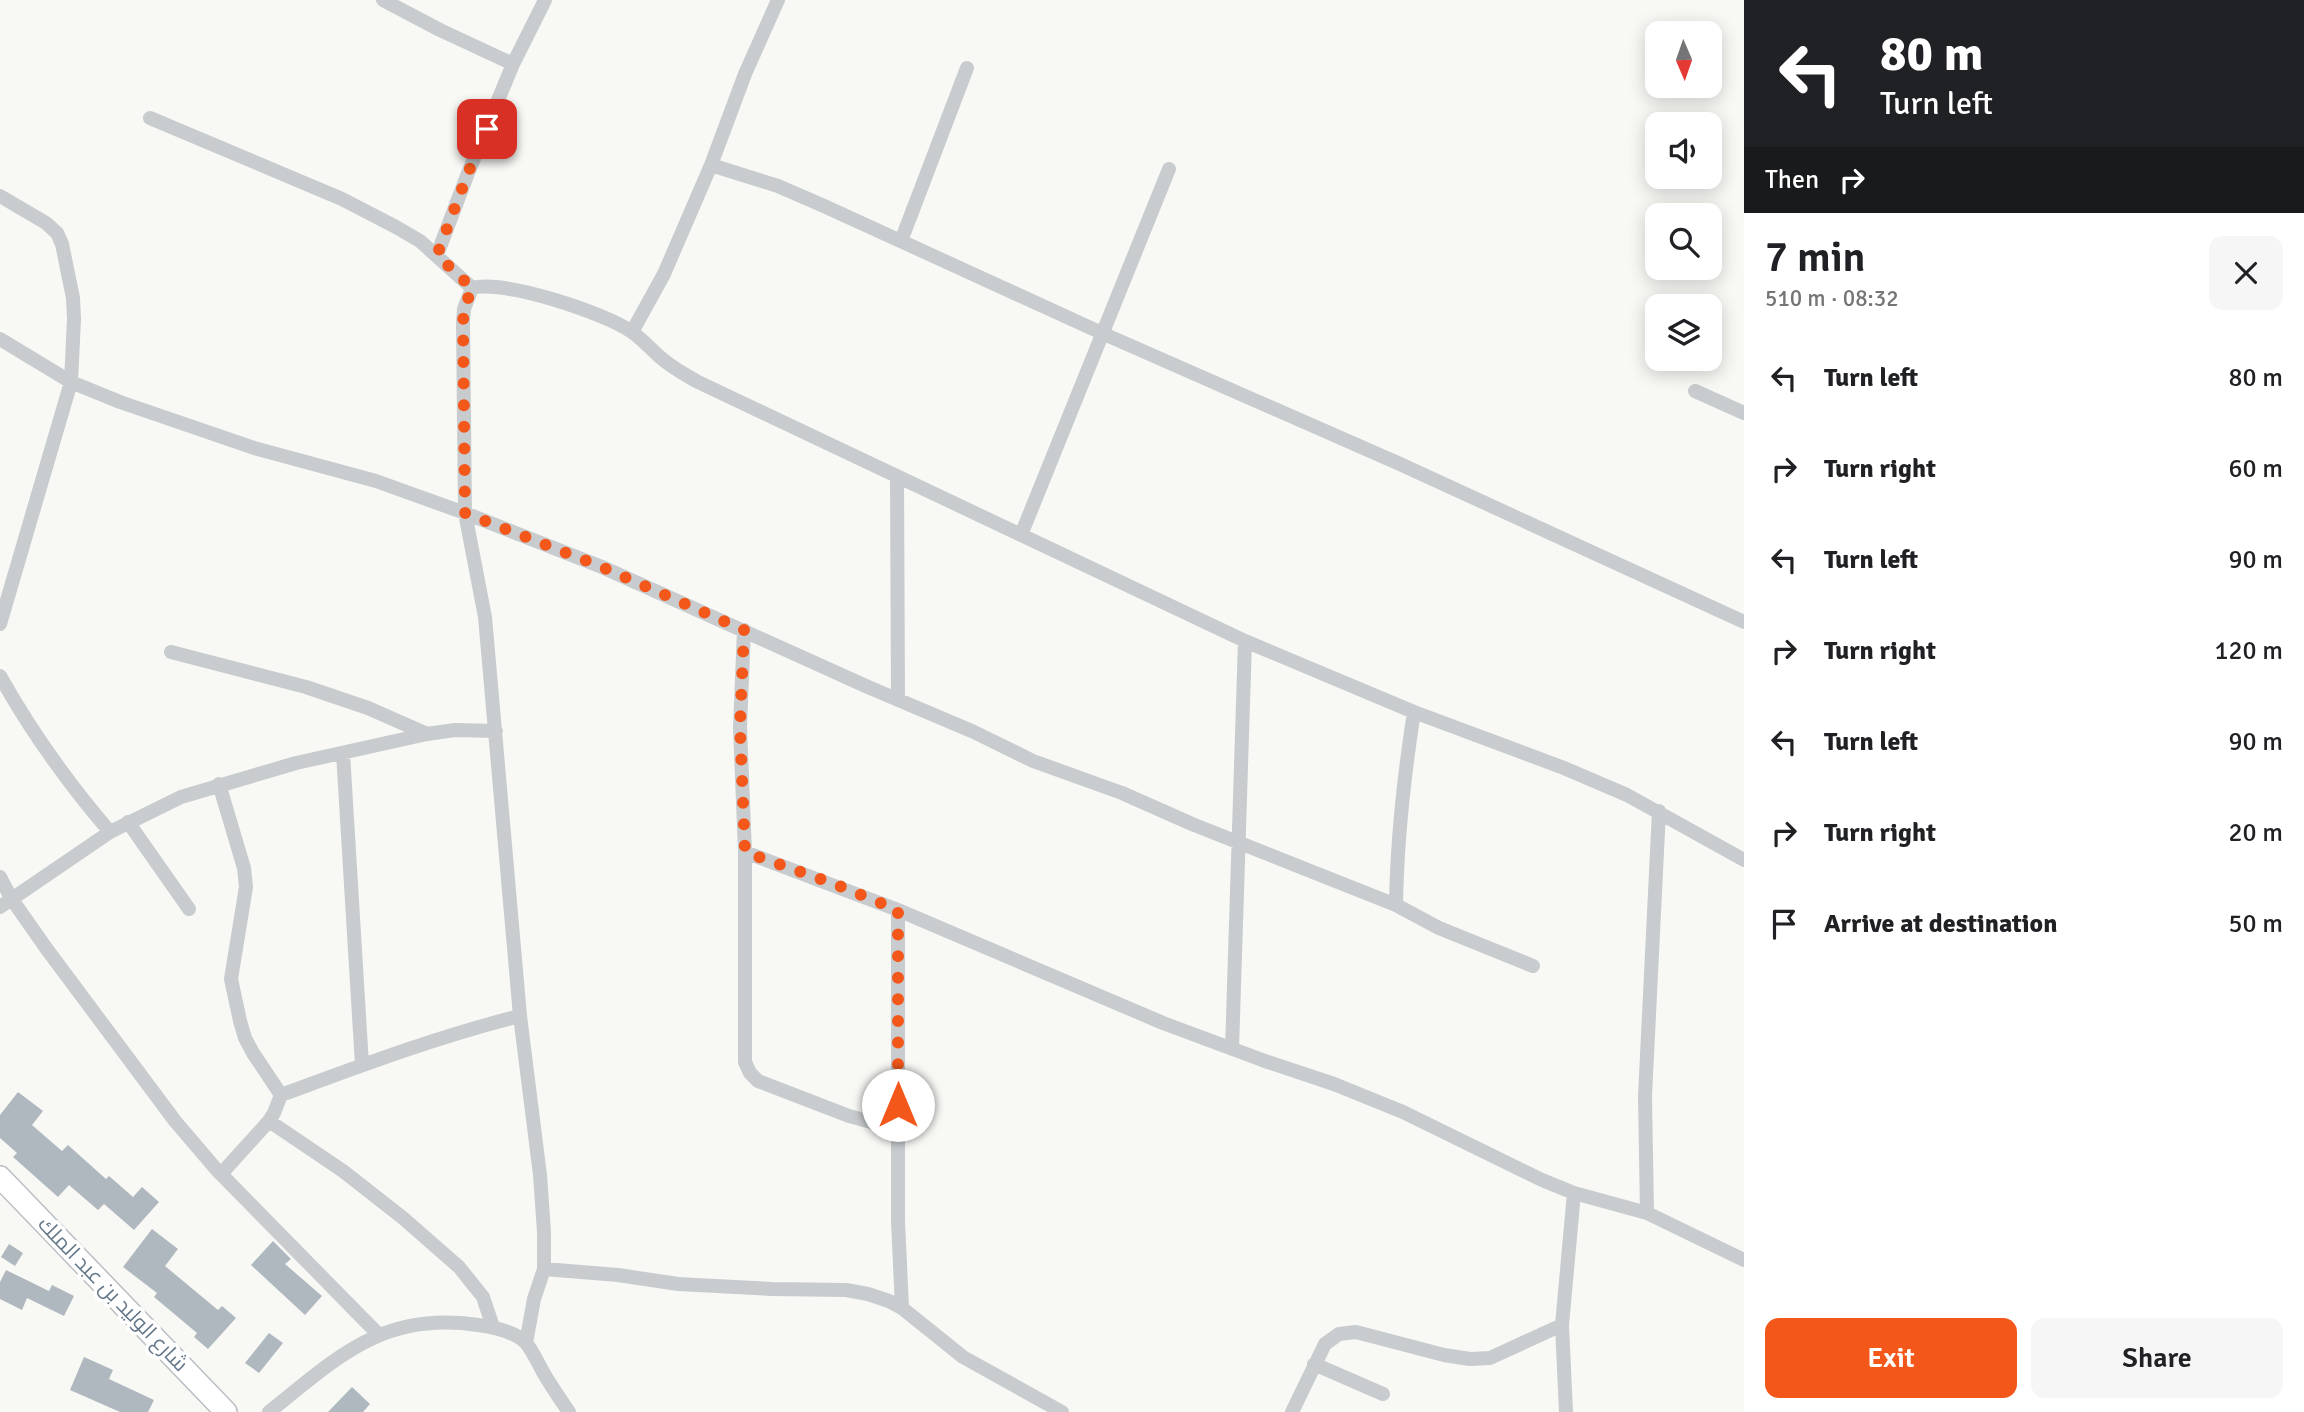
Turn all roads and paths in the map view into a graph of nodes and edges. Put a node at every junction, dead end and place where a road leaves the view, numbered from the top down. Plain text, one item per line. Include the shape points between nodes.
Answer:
1 (383, 0) edge
2 (545, 0) edge
3 (778, 0) edge
4 (513, 64) junction
5 (967, 68) dead end
6 (150, 118) dead end
7 (711, 165) junction
8 (1169, 169) dead end
9 (0, 196) edge
10 (901, 241) junction
11 (437, 255) junction
12 (472, 288) junction
13 (632, 332) junction
14 (1104, 334) junction
15 (0, 339) edge
16 (71, 382) junction
17 (1695, 391) dead end
18 (1744, 413) edge
19 (897, 476) junction
20 (465, 513) junction
21 (1021, 535) junction
22 (1744, 622) edge
23 (0, 624) edge
24 (744, 630) junction
25 (1245, 640) junction
26 (171, 652) dead end
27 (0, 676) edge
28 (898, 700) junction
29 (1414, 712) junction
30 (496, 731) junction
31 (426, 734) junction
32 (343, 753) junction
33 (219, 784) junction
34 (1659, 811) junction
35 (128, 822) junction
36 (110, 832) junction
37 (1239, 841) junction
38 (745, 852) junction
39 (1744, 860) edge
40 (0, 877) edge
41 (6, 903) edge
42 (1396, 905) junction
43 (189, 909) dead end
44 (898, 910) junction
45 (1533, 967) dead end
46 (520, 1016) junction
47 (1232, 1049) junction
48 (362, 1065) junction
49 (281, 1095) junction
50 (269, 1121) junction
51 (897, 1129) junction
52 (221, 1174) junction
53 (0, 1177) edge
54 (1574, 1193) junction
55 (1647, 1213) junction
56 (1744, 1261) edge
57 (544, 1269) junction
58 (902, 1308) junction
59 (1562, 1325) junction
60 (493, 1327) junction
61 (379, 1335) junction
62 (526, 1343) junction
63 (1314, 1364) junction
64 (1382, 1394) dead end
65 (226, 1412) edge
66 (269, 1412) edge
67 (569, 1412) edge
68 (1062, 1412) edge
69 (1292, 1412) edge
70 (1566, 1412) edge

1 - 4 street
2 - 4 street
3 - 7 street
4 - 11 street
5 - 10 street
6 - 11 street via 342,199
7 - 10 street via 778,186
7 - 13 street via 664,274
8 - 14 street
9 - 16 street via 46,223 60,239 74,312
10 - 14 street
11 - 12 street
12 - 13 street via 516,289 605,318
12 - 20 street via 463,322
13 - 19 street via 661,359 696,381
14 - 21 street
14 - 22 street
15 - 16 street
16 - 20 street via 192,428 376,481
16 - 23 street
17 - 18 street
19 - 21 street
19 - 28 street
20 - 24 street
20 - 30 street via 485,617
21 - 25 street
24 - 28 street
24 - 38 street via 740,727
25 - 29 street
25 - 37 street
26 - 31 street via 306,687
27 - 36 street via 48,754
28 - 37 street via 1052,768
29 - 34 street via 1564,768
29 - 42 street via 1403,782
30 - 31 street
30 - 46 street
31 - 32 street
32 - 33 street
32 - 48 street
33 - 35 street
33 - 49 street via 246,887 231,979 245,1038
34 - 39 street
34 - 55 street via 1645,1096
35 - 36 street
35 - 43 street
36 - 41 street
37 - 42 street
37 - 47 street
38 - 44 street
38 - 51 street via 747,1068 758,1081
40 - 41 street
41 - 52 street
42 - 45 street
44 - 47 street
44 - 51 street
46 - 48 street
46 - 57 street via 540,1175
47 - 54 street via 1403,1112
48 - 49 street
49 - 50 street
50 - 52 street
50 - 60 street via 343,1171 459,1267 483,1297
51 - 58 street
52 - 61 street
53 - 65 street, شارع الوليد بن عبد الملك
54 - 55 street
54 - 59 street
55 - 56 street
57 - 58 street via 678,1284 846,1290
57 - 62 street
58 - 68 street via 963,1357
59 - 63 street via 1480,1359 1444,1355 1356,1332 1339,1334 1325,1345
59 - 70 street
60 - 61 street via 421,1323
60 - 62 street
61 - 66 street via 338,1357
62 - 67 street
63 - 64 street
63 - 69 street

